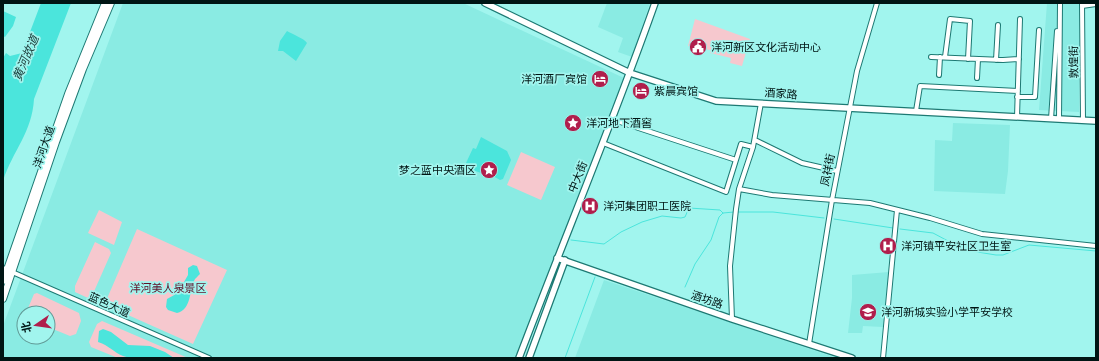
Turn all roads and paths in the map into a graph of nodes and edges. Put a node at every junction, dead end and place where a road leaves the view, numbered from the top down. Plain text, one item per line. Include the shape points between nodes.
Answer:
1 (105, 3) edge
2 (110, 3) edge
3 (485, 3) edge
4 (655, 3) edge
5 (877, 3) edge
6 (1059, 3) edge
7 (1082, 4) edge
8 (1096, 4) edge
9 (1020, 19) dead end
10 (998, 25) dead end
11 (1039, 30) dead end
12 (930, 57) dead end
13 (942, 57) junction
14 (968, 58) junction
15 (978, 59) junction
16 (1019, 59) junction
17 (996, 60) junction
18 (630, 73) junction
19 (939, 75) dead end
20 (977, 78) dead end
21 (1018, 91) junction
22 (1017, 97) junction
23 (761, 103) junction
24 (850, 109) junction
25 (916, 112) junction
26 (1017, 117) junction
27 (611, 119) junction
28 (1051, 119) junction
29 (1059, 119) junction
30 (1083, 120) junction
31 (1096, 121) edge
32 (755, 140) junction
33 (603, 143) junction
34 (753, 147) junction
35 (736, 160) junction
36 (837, 172) junction
37 (739, 188) junction
38 (832, 200) junction
39 (897, 210) junction
40 (1096, 246) edge
41 (557, 258) junction
42 (565, 260) junction
43 (8, 270) edge
44 (3, 281) edge
45 (3, 299) edge
46 (732, 319) junction
47 (809, 344) junction
48 (209, 358) edge
49 (519, 358) edge
50 (529, 358) edge
51 (852, 358) edge
52 (883, 358) edge

1 - 43 main road, 洋河大道 via 68,94
2 - 43 main road, 洋河大道
3 - 18 street, 酒家路
4 - 18 street, 中大街
5 - 24 street, 凤祥街 via 857,71
6 - 28 street
6 - 29 street
7 - 8 street
7 - 30 street, 敦煌街
9 - 16 street
10 - 17 street
11 - 22 street via 1035,97
12 - 13 street
13 - 14 street
13 - 14 street via 950,19 970,21
13 - 19 street
14 - 15 street
15 - 17 street
15 - 20 street
16 - 17 street
16 - 21 street
18 - 23 street, 酒家路 via 716,101
18 - 27 street, 中大街
21 - 22 street
21 - 25 street via 920,86
22 - 26 street
23 - 24 street, 酒家路
23 - 32 street
24 - 25 street, 酒家路
24 - 36 street, 凤祥街
25 - 26 street, 酒家路
26 - 28 street, 酒家路
27 - 33 street, 中大街
27 - 35 street
28 - 29 street, 酒家路
29 - 30 street, 酒家路
30 - 31 street, 酒家路
32 - 34 street
32 - 36 street via 802,163
33 - 35 street via 726,192
33 - 41 street, 中大街
34 - 35 street via 741,144
34 - 37 street
36 - 38 street, 凤祥街
37 - 38 street via 772,195
37 - 46 street via 730,266
38 - 39 street via 870,203
38 - 47 street, 凤祥街
39 - 40 street via 982,234
39 - 52 street
41 - 42 street, 酒坊路
41 - 49 street, 中大街
42 - 46 street, 酒坊路
42 - 50 street
43 - 44 main road, 洋河大道
43 - 45 main road, 洋河大道
43 - 48 street, 蓝色大道
46 - 47 street, 酒坊路
47 - 51 street, 酒坊路

